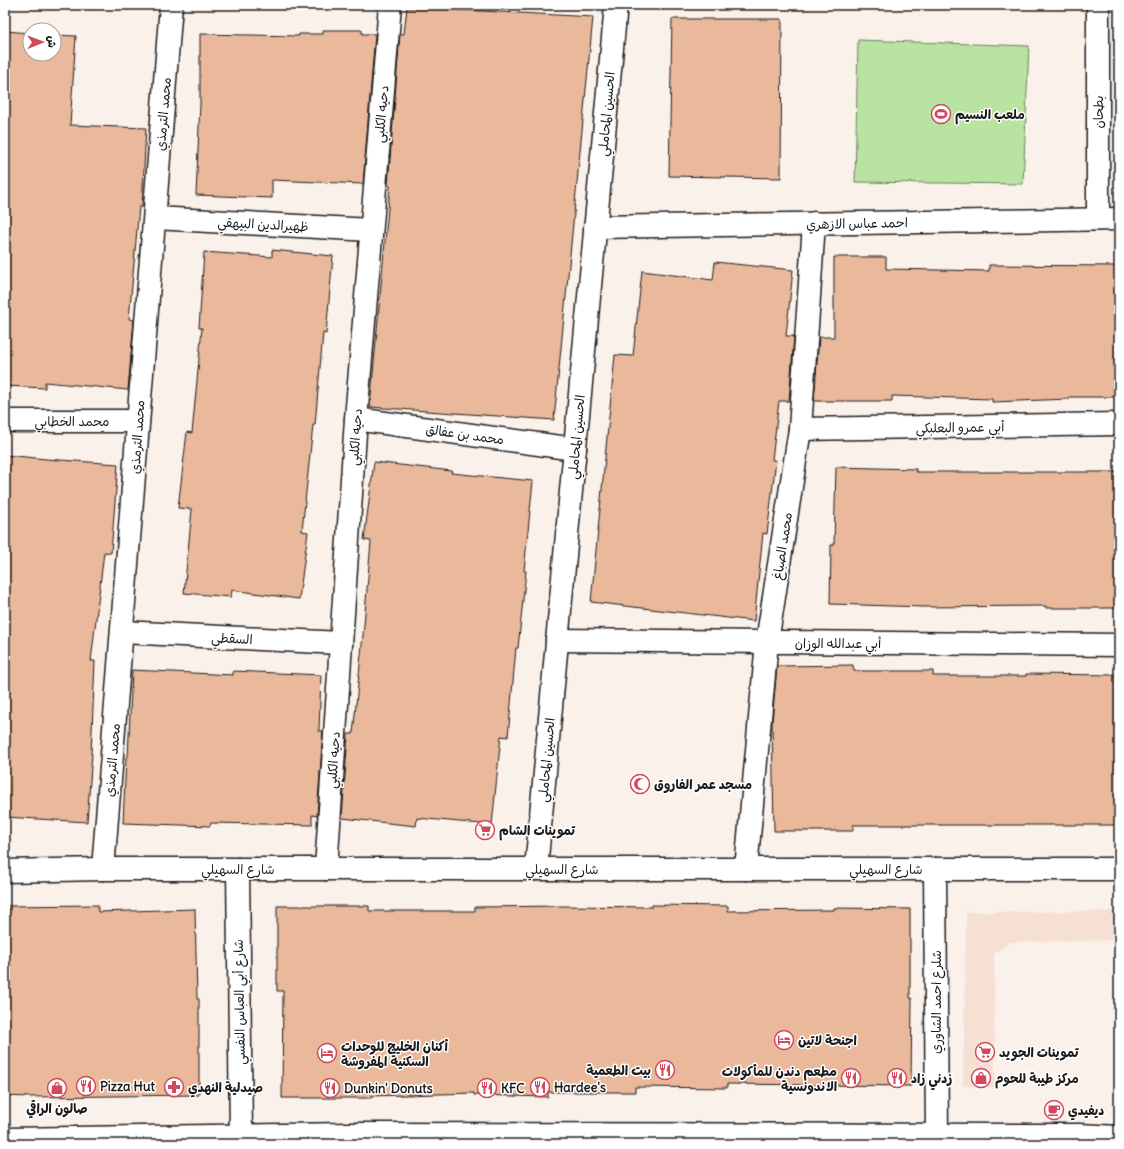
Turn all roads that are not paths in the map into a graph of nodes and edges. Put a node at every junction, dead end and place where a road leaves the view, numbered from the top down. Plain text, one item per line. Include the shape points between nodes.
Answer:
1 (171, 5) edge
2 (390, 5) edge
3 (616, 5) edge
4 (1098, 5) edge
5 (154, 218) junction
6 (1109, 219) edge
7 (814, 224) junction
8 (595, 227) junction
9 (371, 230) junction
10 (356, 419) junction
11 (5, 421) edge
12 (138, 422) junction
13 (1119, 424) edge
14 (800, 429) junction
15 (575, 449) junction
16 (122, 632) junction
17 (557, 640) junction
18 (767, 642) junction
19 (341, 643) junction
20 (1119, 645) edge
21 (103, 868) junction
22 (238, 869) junction
23 (326, 869) junction
24 (536, 869) junction
25 (746, 869) junction
26 (935, 869) junction
27 (1119, 869) edge
28 (5, 871) edge
29 (937, 1135) junction
30 (241, 1136) junction
31 (1119, 1137) edge
32 (5, 1139) edge

1 - 5 street, محمد الترمذي
2 - 9 street, دحيه الكلبي
3 - 8 street, الحسين المحاملي
4 - 6 street, بطحان
5 - 9 street, ظهيرالدين البيهقي
5 - 12 street, محمد الترمذي
6 - 7 street, احمد عباس الازهري
7 - 8 street, احمد عباس الازهري
7 - 14 street, محمد الصباغ
8 - 15 street, الحسين المحاملي
9 - 10 street, دحيه الكلبي
10 - 15 street, محمد بن عفالق
10 - 19 street, دحيه الكلبي
11 - 12 street, محمد الخطابي
12 - 16 street, محمد الترمذي
13 - 14 street, أبي عمرو البعلبكي
14 - 18 street, محمد الصباغ
15 - 17 street, الحسين المحاملي
16 - 19 street, السقطي
16 - 21 street, محمد الترمذي
17 - 18 street, أبي عبدالله الوزان
17 - 24 street, الحسين المحاملي
18 - 20 street, أبي عبدالله الوزان
18 - 25 street, محمد الصباغ
19 - 23 street, دحيه الكلبي
21 - 22 street, شارع السهيلي
21 - 28 street, شارع السهيلي
22 - 23 street, شارع السهيلي
22 - 30 street, شارع أبي العباس النفسي
23 - 24 street, شارع السهيلي
24 - 25 street, شارع السهيلي
25 - 26 street, شارع السهيلي
26 - 27 street, شارع السهيلي
26 - 29 street, شلرع احمد الشاوري
29 - 30 street
29 - 31 street
30 - 32 street

